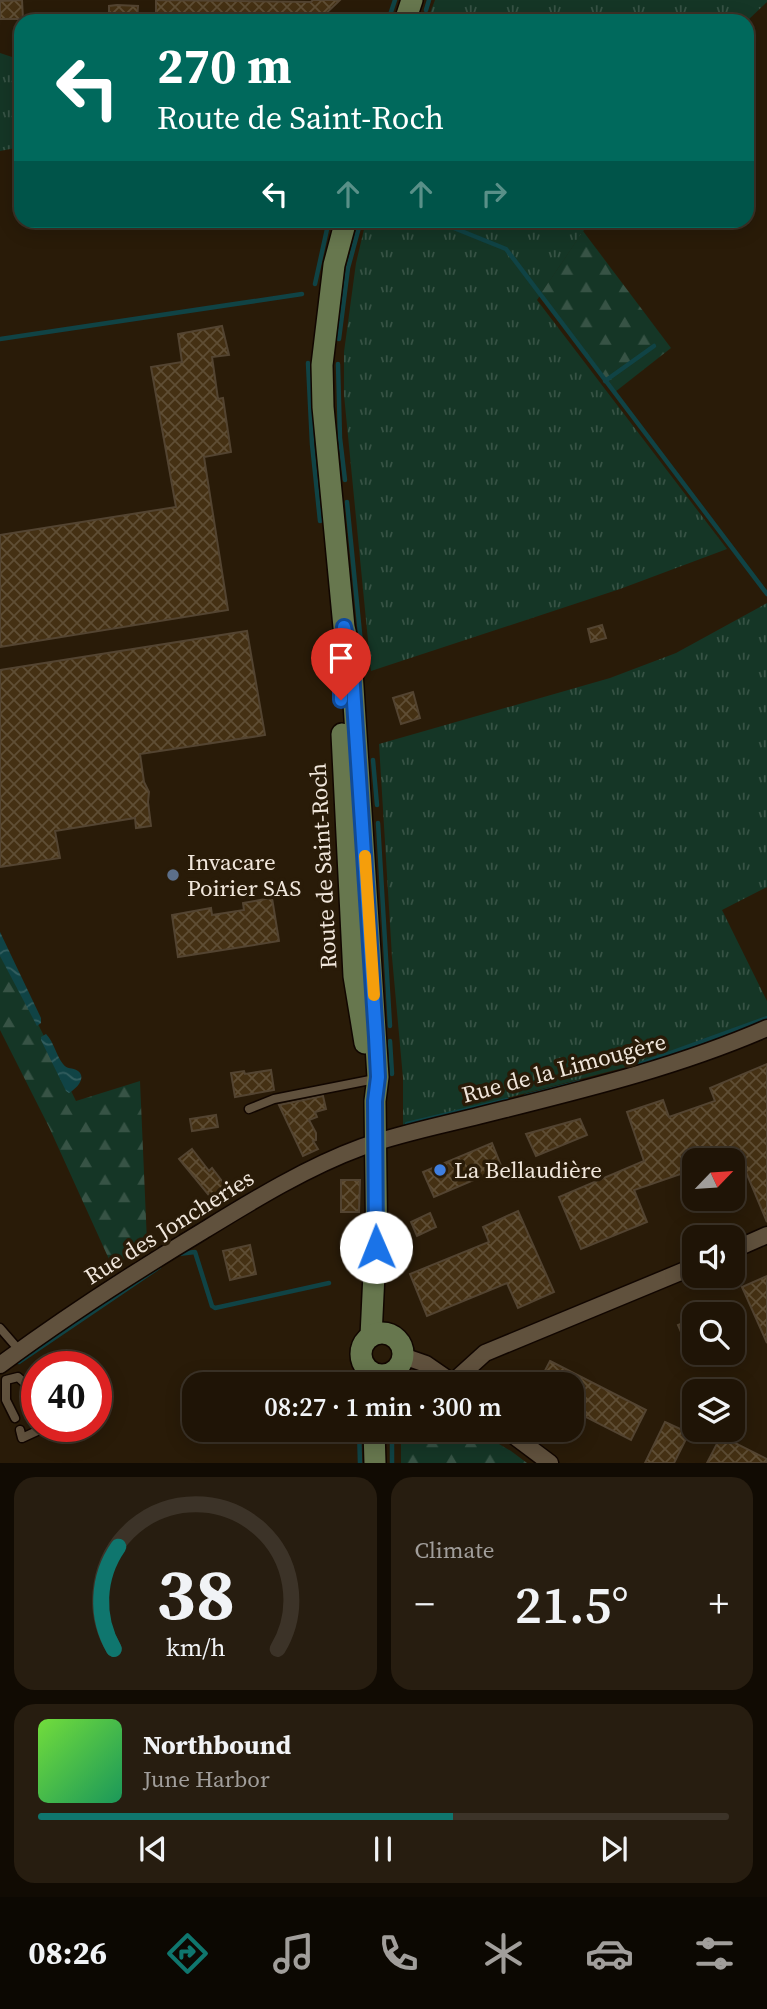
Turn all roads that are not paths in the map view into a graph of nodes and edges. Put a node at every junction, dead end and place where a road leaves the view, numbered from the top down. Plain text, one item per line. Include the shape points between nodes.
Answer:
1 (344, 228) edge
2 (344, 627) junction
3 (767, 1028) edge
4 (370, 1080) junction
5 (375, 1101) junction
6 (249, 1109) dead end
7 (373, 1144) junction
8 (767, 1235) edge
9 (745, 1245) edge
10 (682, 1271) edge
11 (0, 1328) edge
12 (379, 1335) junction
13 (20, 1350) junction
14 (403, 1356) junction
15 (2, 1371) edge
16 (369, 1372) edge
17 (392, 1372) edge
18 (438, 1372) edge
19 (465, 1372) edge
20 (21, 1380) edge
21 (15, 1418) dead end
22 (20, 1430) dead end
23 (21, 1434) edge
24 (374, 1442) edge
25 (522, 1442) edge
26 (375, 1463) edge
27 (550, 1463) edge

1 - 2 street, Route de Saint-Roch via 334,265 323,407
2 - 4 street, Route de Saint-Roch via 341,722 354,976
2 - 5 street, Route de Saint-Roch via 351,656 363,822 378,1064
3 - 7 street, Rue de la Limougère via 631,1077
4 - 5 street, Route de Saint-Roch
4 - 6 lane via 274,1099
5 - 7 street, Route de Saint-Roch
7 - 12 street, Route de Saint-Roch via 381,1275
7 - 13 street, Rue des Joncheries via 263,1194
8 - 9 street
10 - 19 street via 485,1353
11 - 13 lane
12 - 14 street via 400,1342
12 - 16 street via 362,1347 360,1354
13 - 15 street, Rue des Joncheries
14 - 17 street via 398,1369
14 - 18 street
15 - 20 lane
15 - 21 lane via 6,1400
22 - 23 lane
24 - 26 street
25 - 27 street

